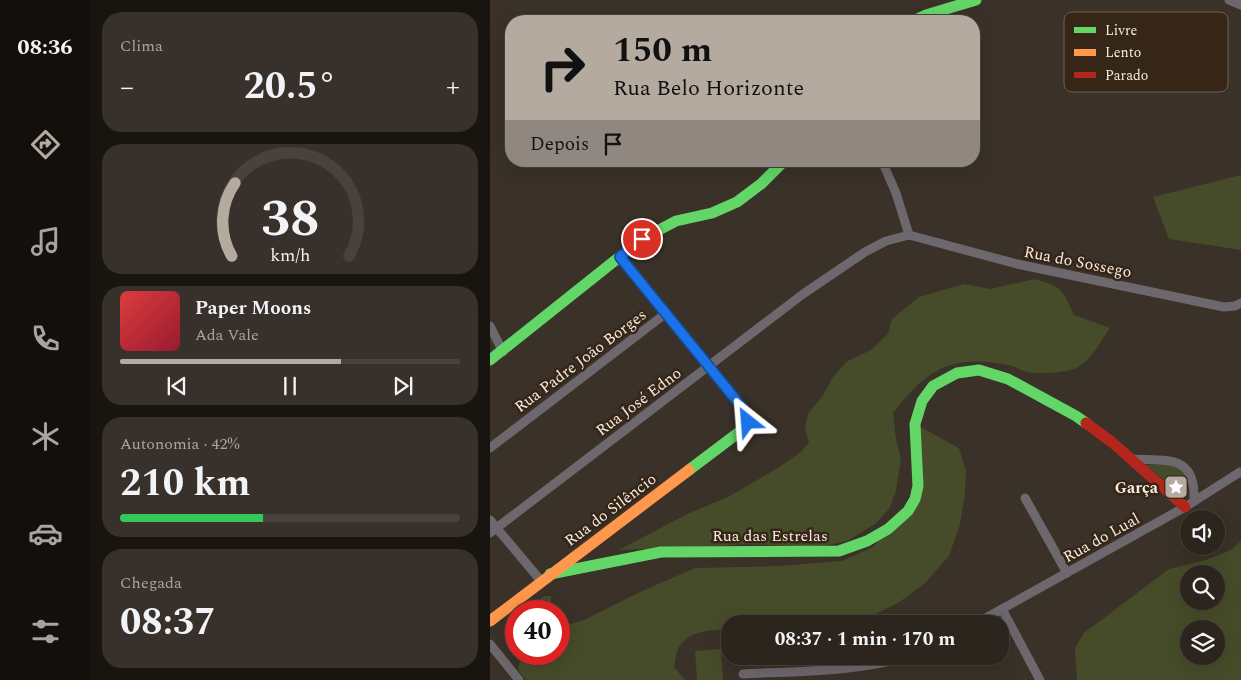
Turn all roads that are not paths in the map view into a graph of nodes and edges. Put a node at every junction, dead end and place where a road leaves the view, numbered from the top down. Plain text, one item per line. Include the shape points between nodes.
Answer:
1 (976, 0) edge
2 (1229, 0) edge
3 (1241, 5) edge
4 (926, 15) edge
5 (779, 167) edge
6 (885, 167) edge
7 (909, 234) junction
8 (620, 257) junction
9 (1241, 302) edge
10 (665, 314) junction
11 (490, 326) edge
12 (503, 352) junction
13 (490, 360) edge
14 (709, 366) junction
15 (490, 448) edge
16 (1131, 459) junction
17 (1240, 472) edge
18 (1025, 498) dead end
19 (1190, 504) junction
20 (490, 520) edge
21 (493, 531) edge
22 (1067, 573) junction
23 (550, 574) junction
24 (541, 581) junction
25 (1002, 609) junction
26 (991, 615) edge
27 (490, 621) edge
28 (490, 644) edge
29 (866, 665) edge
30 (743, 674) dead end
31 (519, 680) edge
32 (1040, 680) edge

1 - 4 street
2 - 3 street
5 - 8 street via 744,199 717,211 657,229
6 - 7 street
7 - 9 street, Rua do Sossego via 1016,264 1224,307
7 - 14 street, Rua José Edno via 886,241 846,264
8 - 10 street
8 - 12 street
10 - 14 street
10 - 15 street, Rua Padre João Borges
11 - 12 street
12 - 13 street
14 - 21 street, Rua José Edno
14 - 23 street, Rua do Silêncio via 745,411 748,422 742,430
16 - 19 street, Rua das Estrelas
16 - 19 street via 1182,464 1191,474 1195,487
16 - 23 street, Rua das Estrelas via 1076,416 1008,379 979,370 956,373 933,386 922,402 915,424 918,486 908,511 888,529 867,541 839,551 661,552
17 - 19 street, Rua do Lual
18 - 22 street
19 - 22 street, Rua do Lual
20 - 21 street
21 - 24 street
22 - 25 street, Rua do Lual
23 - 24 street, Rua do Silêncio
24 - 27 street, Rua do Silêncio
25 - 26 street, Rua do Lual
25 - 32 street
28 - 31 street
29 - 30 street

